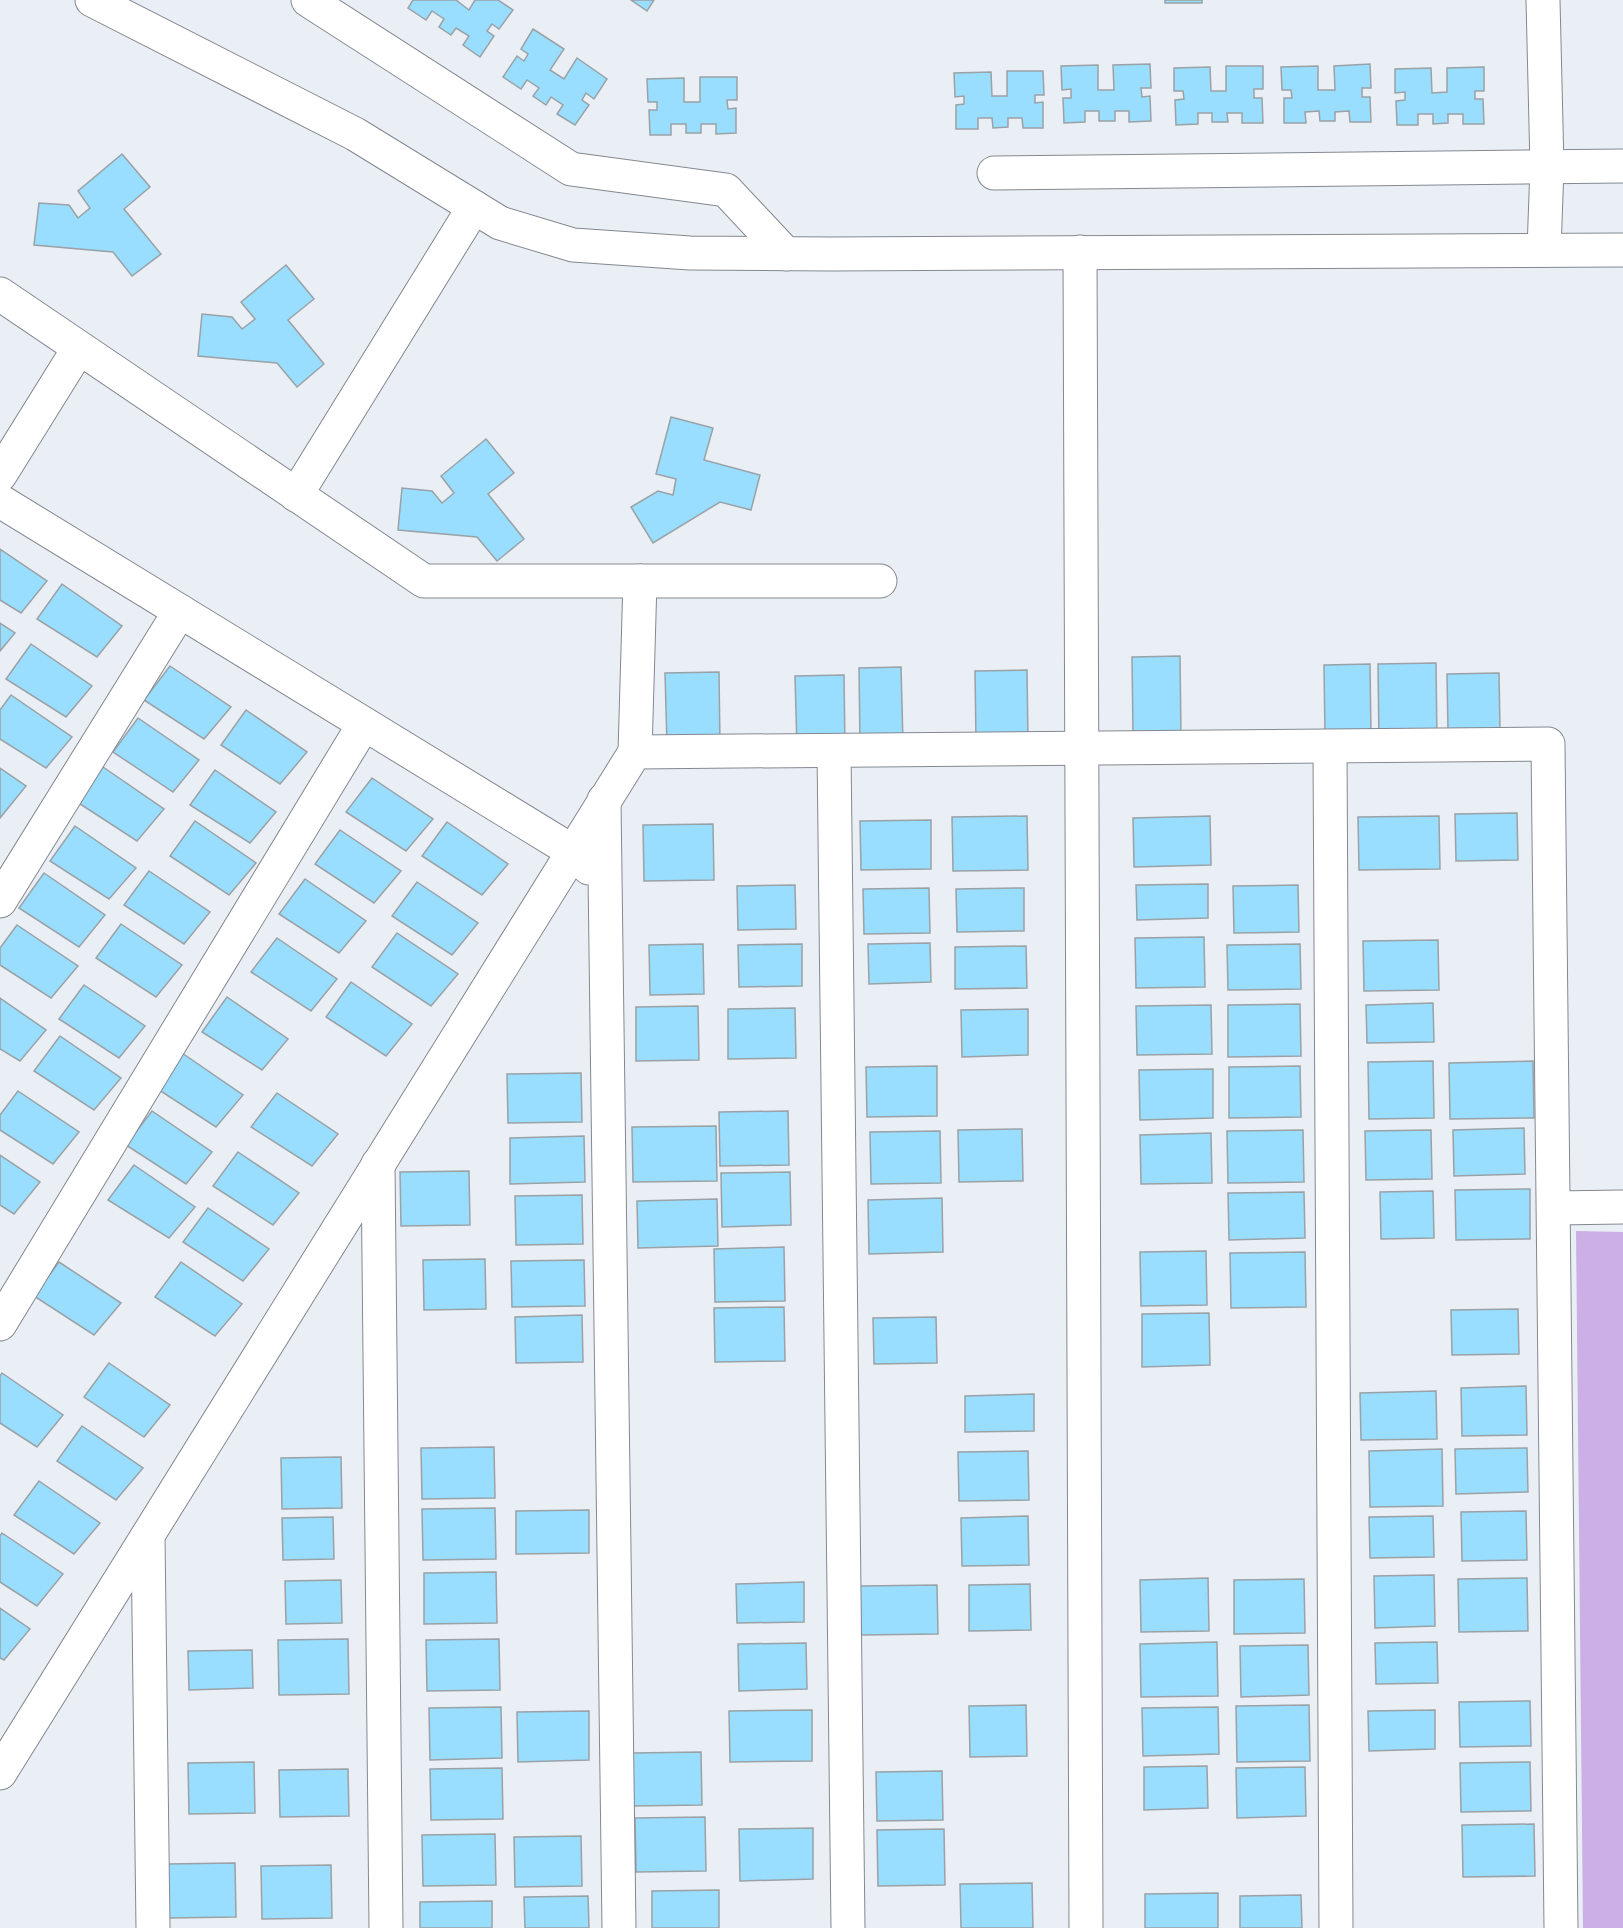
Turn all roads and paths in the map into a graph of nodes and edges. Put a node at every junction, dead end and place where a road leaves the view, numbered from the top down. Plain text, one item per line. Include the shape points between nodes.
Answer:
1 (93, 0) edge
2 (308, 0) edge
3 (1543, 0) edge
4 (1623, 166) edge
5 (1547, 167) junction
6 (994, 173) dead end
7 (474, 207) junction
8 (1544, 250) junction
9 (1623, 250) edge
10 (1080, 252) junction
11 (786, 254) junction
12 (0, 294) edge
13 (79, 348) junction
14 (0, 476) edge
15 (296, 495) junction
16 (0, 501) edge
17 (640, 581) junction
18 (880, 581) dead end
19 (180, 611) junction
20 (364, 724) junction
21 (1330, 747) junction
22 (1082, 749) junction
23 (834, 751) junction
24 (634, 752) junction
25 (604, 800) junction
26 (572, 851) junction
27 (606, 885) junction
28 (0, 901) edge
29 (378, 1164) junction
30 (1623, 1207) edge
31 (1554, 1208) junction
32 (0, 1324) edge
33 (148, 1536) junction
34 (0, 1773) edge
35 (153, 1928) edge
36 (386, 1928) edge
37 (619, 1928) edge
38 (848, 1928) edge
39 (1086, 1928) edge
40 (1336, 1928) edge
41 (1561, 1928) edge

1 - 7 street via 355,134
2 - 11 street via 572,169 726,190
3 - 5 street
4 - 5 street
5 - 6 street
5 - 8 street
7 - 11 street via 500,223 573,245 690,253
7 - 15 street
8 - 9 street
8 - 10 street
10 - 11 street
10 - 22 street
12 - 13 street
13 - 14 street
13 - 15 street
15 - 17 street via 424,581
16 - 19 street
17 - 18 street
17 - 24 street
19 - 20 street
19 - 28 street
20 - 26 street
20 - 32 street
21 - 22 street
21 - 31 street via 1548,744
21 - 40 street
22 - 23 street
22 - 39 street
23 - 24 street
23 - 38 street
24 - 25 street
25 - 26 street
25 - 27 street
26 - 27 street
26 - 29 street
27 - 37 street
29 - 33 street
29 - 36 street
30 - 31 street
31 - 41 street
33 - 34 street
33 - 35 street

